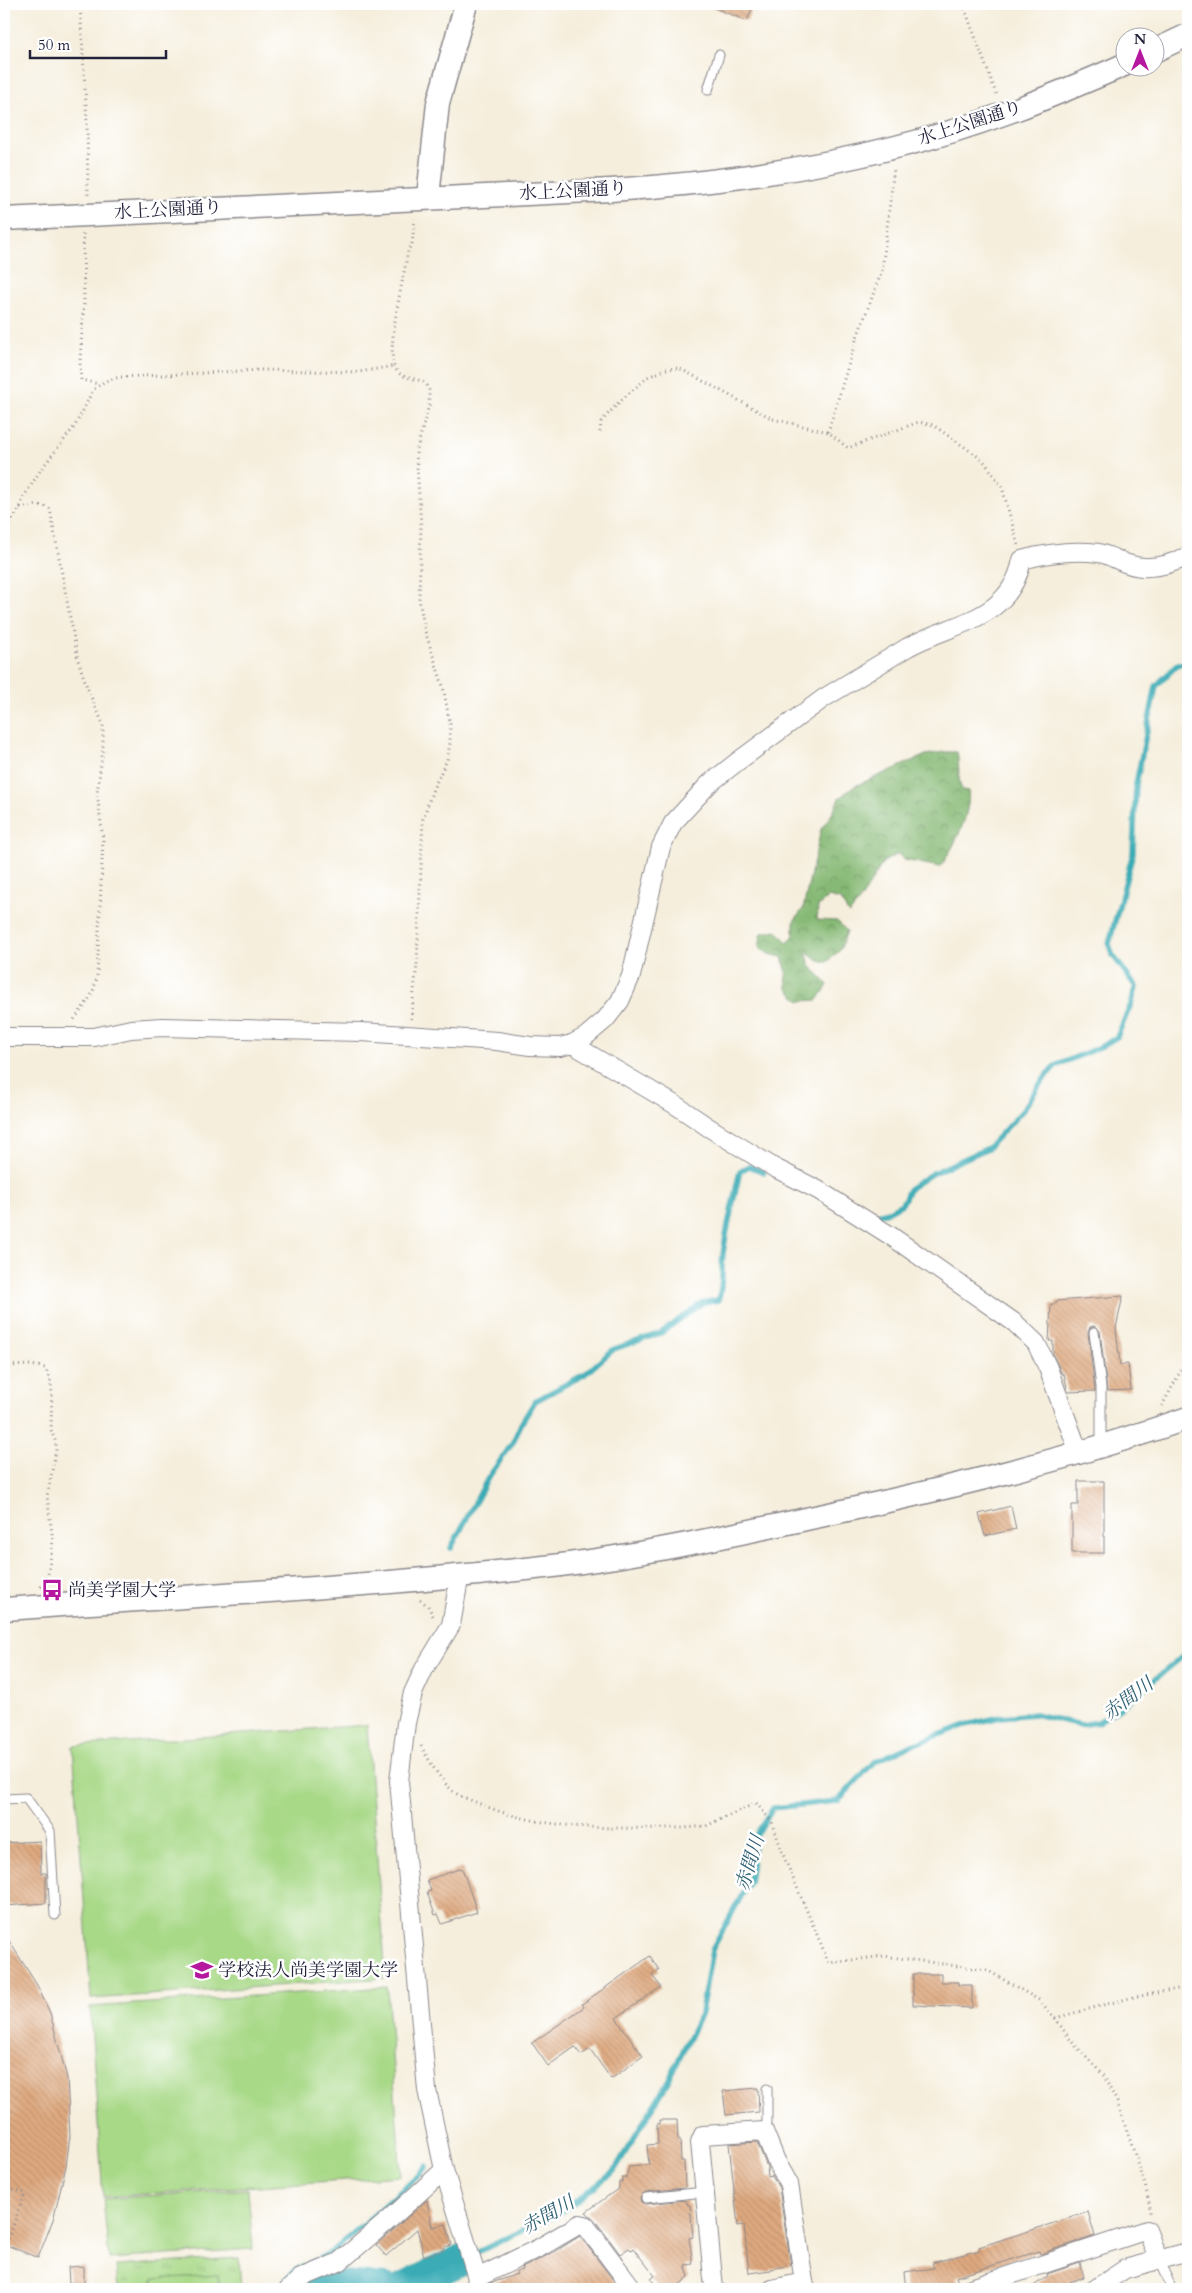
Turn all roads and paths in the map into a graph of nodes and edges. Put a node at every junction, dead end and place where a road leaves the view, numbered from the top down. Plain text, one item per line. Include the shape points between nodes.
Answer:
1 (80, 4) edge
2 (466, 4) edge
3 (963, 4) edge
4 (1188, 35) edge
5 (1164, 46) edge
6 (719, 55) dead end
7 (1114, 69) edge
8 (708, 90) dead end
9 (1002, 114) junction
10 (896, 147) junction
11 (428, 197) junction
12 (87, 214) junction
13 (4, 218) edge
14 (412, 244) dead end
15 (394, 366) junction
16 (98, 384) junction
17 (600, 432) dead end
18 (828, 432) junction
19 (20, 508) junction
20 (4, 532) edge
21 (1188, 556) edge
22 (1022, 560) junction
23 (409, 1035) junction
24 (4, 1037) edge
25 (65, 1037) junction
26 (572, 1044) junction
27 (1094, 1332) dead end
28 (1188, 1357) edge
29 (4, 1366) edge
30 (1188, 1418) edge
31 (1157, 1429) junction
32 (1101, 1446) junction
33 (1079, 1453) junction
34 (460, 1574) junction
35 (413, 1599) dead end
36 (40, 1606) junction
37 (4, 1609) edge
38 (435, 1625) dead end
39 (406, 1723) junction
40 (4, 1799) edge
41 (55, 1914) dead end
42 (1188, 1987) edge
43 (1055, 2018) junction
44 (767, 2089) dead end
45 (764, 2131) junction
46 (444, 2170) junction
47 (4, 2186) edge
48 (705, 2192) junction
49 (646, 2198) dead end
50 (1148, 2230) junction
51 (4, 2250) edge
52 (1188, 2252) edge
53 (1158, 2258) junction
54 (476, 2284) edge
55 (805, 2286) edge
56 (289, 2289) edge
57 (634, 2289) edge
58 (714, 2289) edge
59 (772, 2289) edge
60 (968, 2289) edge
61 (1095, 2289) edge
62 (1172, 2289) edge

1 - 12 path via 87,121
2 - 11 street via 438,103
3 - 9 path
4 - 5 street
6 - 8 lane
7 - 9 street, 水上公園通り
9 - 10 street, 水上公園通り
10 - 11 street, 水上公園通り via 791,170 674,186
10 - 18 path via 882,271 856,340
11 - 12 street, 水上公園通り
12 - 13 street, 水上公園通り
12 - 16 path via 83,231 81,380
14 - 15 path via 408,250 392,343
15 - 16 path via 359,372 260,370 120,377
15 - 23 path via 404,377 422,380 429,389 416,452 421,525 419,600 450,724 447,760 423,819 418,964
16 - 19 path via 75,426 53,452
17 - 18 path via 601,422 648,378 666,369 679,368 773,419
18 - 22 path via 848,448 920,422 933,425 983,460 1002,487
19 - 20 path
19 - 25 path via 46,506 50,510 78,660 104,724 104,750 96,793 104,839 97,976 90,1001 73,1020
21 - 22 street via 1149,568 1087,553 1055,553
22 - 26 street via 1014,583 986,613 923,639 824,698 709,784 674,823 661,846 634,968 620,1001 605,1020
23 - 25 street via 162,1027 94,1037
23 - 26 street via 530,1046
24 - 25 street
26 - 33 street via 773,1167 818,1190 899,1242 1015,1324 1036,1343
27 - 32 lane via 1101,1387
28 - 31 path via 1161,1409
29 - 36 path via 45,1368 50,1378 51,1430 56,1451 47,1496 53,1541 48,1574 40,1589
30 - 31 street
31 - 32 street
32 - 33 street
33 - 34 street via 917,1494 618,1557
34 - 36 street
34 - 39 street via 451,1625 424,1669 413,1693
35 - 38 path via 424,1601
36 - 37 street
39 - 43 path via 441,1779 455,1793 528,1821 557,1825 685,1828 706,1826 756,1803 772,1822 829,1963 884,1956 987,1970 1039,2000
39 - 46 street via 399,1781 405,1865 426,2090
40 - 41 lane via 26,1798 50,1831
42 - 43 path
43 - 50 path via 1072,2042 1104,2076 1117,2102 1145,2184 1150,2208
44 - 45 lane
45 - 48 street via 703,2135 700,2142
45 - 55 street via 790,2184
46 - 54 street
46 - 56 street via 339,2262 301,2278
47 - 51 path via 25,2193
48 - 49 lane
48 - 58 street
50 - 53 street
50 - 60 street
52 - 53 street
53 - 61 street via 1125,2269
53 - 62 lane
54 - 57 street via 580,2224
55 - 59 street

